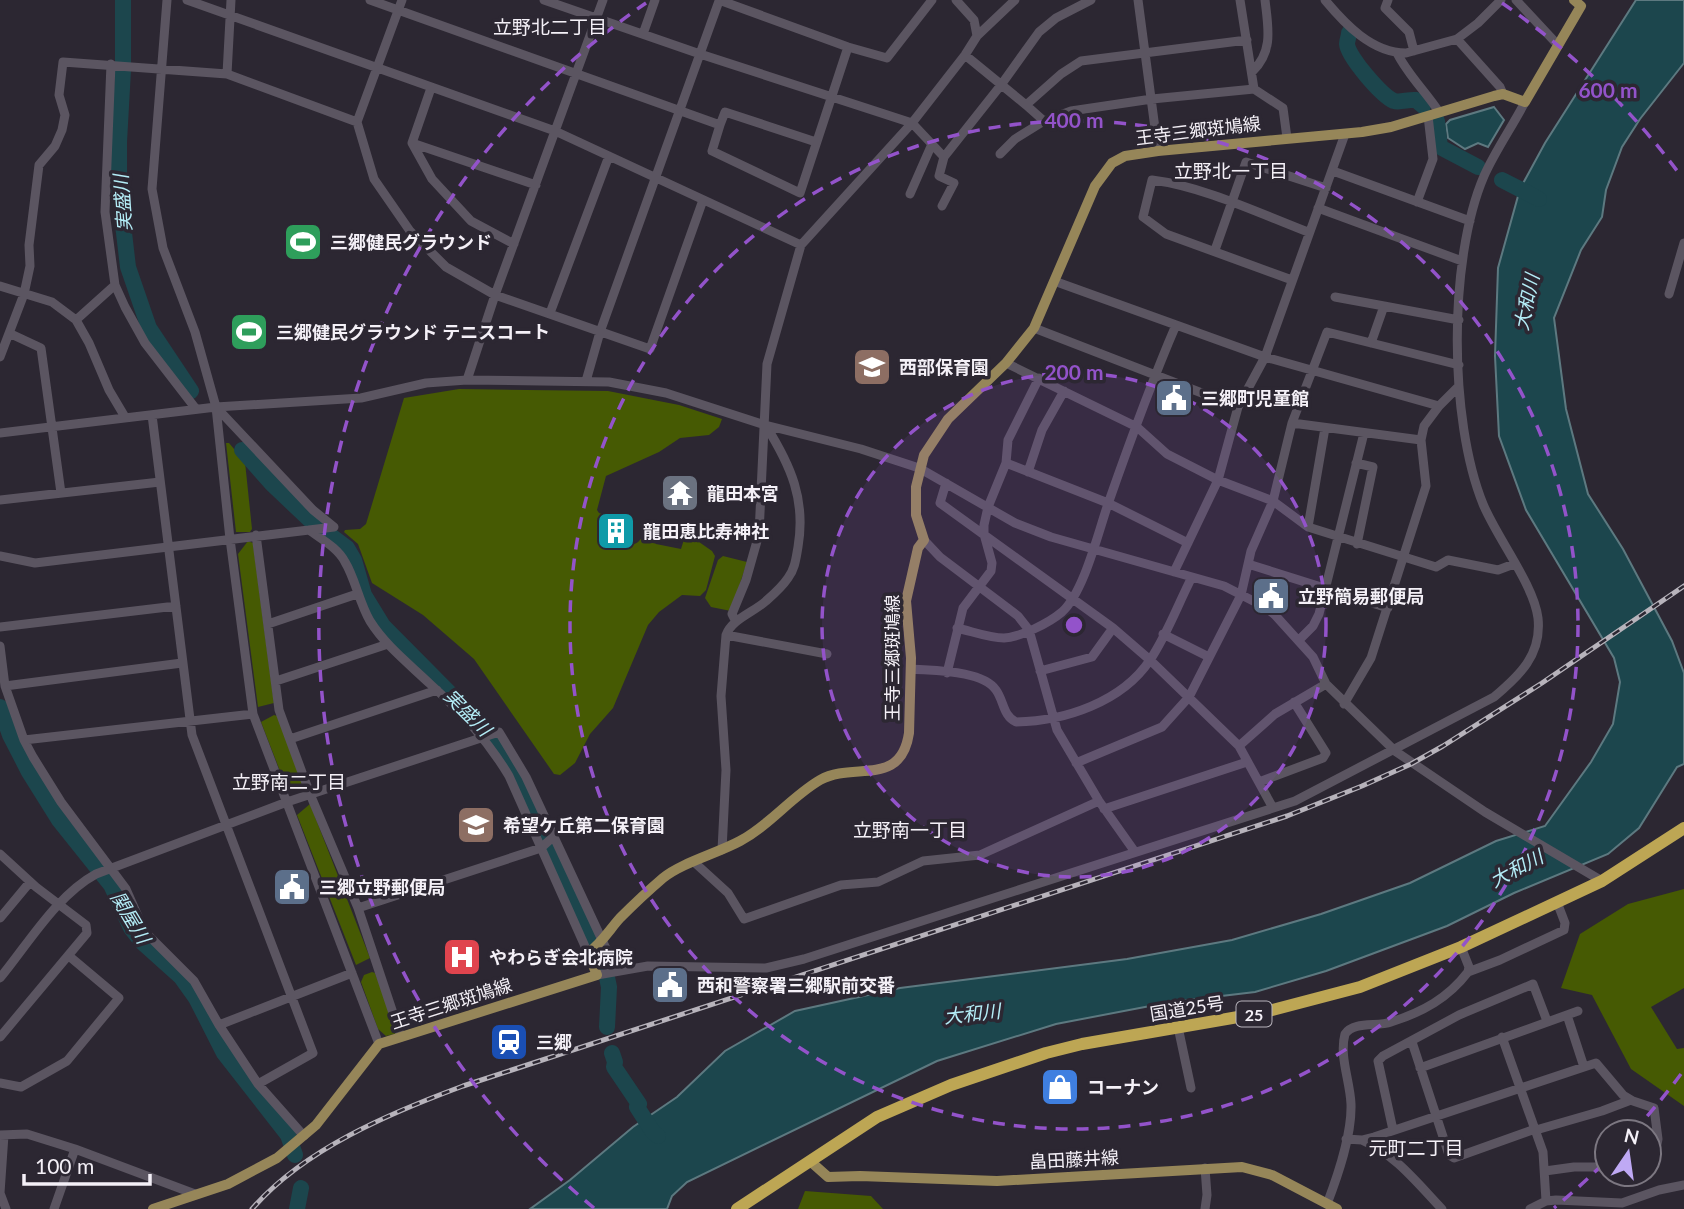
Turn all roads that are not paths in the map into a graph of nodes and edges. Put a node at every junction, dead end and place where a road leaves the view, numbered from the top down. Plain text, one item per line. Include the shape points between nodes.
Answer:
1 (167, 0) edge
2 (187, 0) edge
3 (230, 0) edge
4 (370, 0) edge
5 (401, 0) edge
6 (544, 0) edge
7 (603, 0) edge
8 (655, 0) edge
9 (932, 0) edge
10 (956, 0) edge
11 (1015, 0) edge
12 (1091, 0) edge
13 (1138, 0) edge
14 (1240, 0) edge
15 (1265, 0) edge
16 (1325, 0) edge
17 (1388, 0) edge
18 (1501, 0) edge
19 (1516, 0) edge
20 (719, 1) edge
21 (1581, 1) edge
22 (398, 10) junction
23 (230, 16) junction
24 (596, 18) junction
25 (643, 33) junction
26 (977, 36) junction
27 (1457, 39) junction
28 (1247, 40) junction
29 (1557, 44) junction
30 (848, 47) junction
31 (1413, 51) junction
32 (1146, 52) junction
33 (1397, 53) junction
34 (701, 54) junction
35 (965, 55) junction
36 (111, 64) junction
37 (161, 68) junction
38 (376, 69) junction
39 (1252, 72) junction
40 (575, 73) junction
41 (227, 74) junction
42 (1001, 85) junction
43 (431, 88) junction
44 (1254, 89) junction
45 (1503, 94) junction
46 (831, 95) junction
47 (1152, 99) junction
48 (1525, 102) junction
49 (1026, 105) junction
50 (681, 110) junction
51 (1434, 114) junction
52 (1044, 121) junction
53 (357, 122) junction
54 (912, 122) junction
55 (720, 125) junction
56 (555, 131) junction
57 (1345, 134) junction
58 (1287, 138) junction
59 (816, 142) junction
60 (412, 143) junction
61 (932, 145) junction
62 (1158, 151) junction
63 (1000, 153) dead end
64 (610, 156) junction
65 (944, 157) junction
66 (1333, 171) junction
67 (656, 179) junction
68 (536, 185) junction
69 (1326, 188) junction
70 (910, 194) dead end
71 (703, 200) junction
72 (1417, 201) junction
73 (1231, 203) junction
74 (942, 206) dead end
75 (1318, 208) junction
76 (1470, 221) junction
77 (1308, 232) junction
78 (1684, 243) edge
79 (514, 244) junction
80 (802, 245) junction
81 (1215, 250) junction
82 (1462, 261) junction
83 (1292, 280) junction
84 (1054, 281) junction
85 (115, 285) junction
86 (0, 286) edge
87 (1669, 293) dead end
88 (24, 294) junction
89 (495, 295) junction
90 (1335, 297) dead end
91 (1384, 306) junction
92 (550, 313) junction
93 (76, 320) junction
94 (1458, 320) junction
95 (1176, 325) junction
96 (1034, 328) junction
97 (600, 332) junction
98 (11, 334) junction
99 (1371, 343) junction
100 (0, 357) edge
101 (1265, 357) junction
102 (1006, 363) junction
103 (1459, 365) junction
104 (1311, 372) junction
105 (1155, 374) junction
106 (1039, 378) junction
107 (467, 380) junction
108 (586, 381) junction
109 (1459, 386) junction
110 (1064, 391) junction
111 (1439, 406) junction
112 (215, 407) junction
113 (1238, 407) junction
114 (196, 409) junction
115 (152, 415) junction
116 (125, 417) junction
117 (1292, 423) junction
118 (765, 425) junction
119 (1137, 427) junction
120 (52, 428) junction
121 (1325, 428) junction
122 (0, 433) edge
123 (1364, 433) junction
124 (1421, 440) junction
125 (1006, 463) junction
126 (1356, 463) junction
127 (919, 468) junction
128 (1028, 472) junction
129 (1218, 480) junction
130 (160, 482) junction
131 (946, 484) junction
132 (61, 493) junction
133 (0, 500) edge
134 (1273, 501) junction
135 (1108, 503) junction
136 (988, 508) junction
137 (1308, 527) junction
138 (312, 530) junction
139 (984, 534) junction
140 (256, 535) junction
141 (1337, 537) junction
142 (230, 539) junction
143 (924, 540) junction
144 (1188, 543) junction
145 (1357, 544) junction
146 (169, 547) junction
147 (1093, 548) junction
148 (0, 556) edge
149 (1405, 558) junction
150 (1248, 564) junction
151 (1514, 564) junction
152 (1174, 572) junction
153 (1192, 577) junction
154 (980, 587) junction
155 (1326, 590) junction
156 (357, 594) junction
157 (1241, 595) junction
158 (1073, 598) junction
159 (176, 606) junction
160 (1388, 607) junction
161 (736, 622) junction
162 (268, 624) junction
163 (0, 627) edge
164 (957, 628) junction
165 (1113, 628) junction
166 (1029, 630) junction
167 (1163, 634) junction
168 (726, 635) junction
169 (1299, 640) junction
170 (388, 644) junction
171 (0, 646) edge
172 (827, 654) dead end
173 (1209, 657) junction
174 (1150, 660) junction
175 (182, 663) junction
176 (911, 669) junction
177 (1040, 671) junction
178 (947, 673) junction
179 (276, 681) junction
180 (1326, 684) junction
181 (5, 686) junction
182 (437, 690) junction
183 (1189, 697) junction
184 (1294, 702) junction
185 (1344, 704) junction
186 (253, 714) junction
187 (1052, 718) junction
188 (190, 721) junction
189 (486, 737) junction
190 (290, 739) junction
191 (24, 740) junction
192 (1239, 746) junction
193 (1395, 751) junction
194 (1247, 762) junction
195 (1076, 763) junction
196 (1259, 782) junction
197 (310, 794) junction
198 (287, 802) junction
199 (1101, 805) junction
200 (1273, 808) junction
201 (227, 825) junction
202 (1684, 828) edge
203 (553, 837) junction
204 (542, 846) junction
205 (722, 850) junction
206 (1135, 852) junction
207 (0, 854) edge
208 (694, 862) junction
209 (108, 869) junction
210 (1602, 881) junction
211 (33, 884) junction
212 (1557, 902) junction
213 (358, 908) junction
214 (0, 918) edge
215 (595, 946) junction
216 (1461, 947) junction
217 (69, 956) junction
218 (613, 971) junction
219 (1468, 972) junction
220 (352, 973) junction
221 (599, 974) junction
222 (0, 978) edge
223 (293, 997) junction
224 (1578, 1011) dead end
225 (1567, 1015) junction
226 (1548, 1021) junction
227 (219, 1025) junction
228 (1178, 1027) junction
229 (0, 1037) edge
230 (401, 1037) junction
231 (1502, 1037) junction
232 (1412, 1042) junction
233 (379, 1044) junction
234 (1584, 1067) junction
235 (1420, 1068) junction
236 (0, 1083) edge
237 (258, 1084) junction
238 (1520, 1087) junction
239 (1191, 1088) dead end
240 (1631, 1100) junction
241 (1436, 1115) junction
242 (1656, 1118) edge
243 (1393, 1130) junction
244 (1535, 1130) junction
245 (2, 1135) edge
246 (1346, 1139) junction
247 (1362, 1140) junction
248 (297, 1142) junction
249 (75, 1149) junction
250 (810, 1161) junction
251 (1593, 1167) edge
252 (1205, 1168) junction
253 (1545, 1171) junction
254 (1684, 1185) edge
255 (0, 1193) edge
256 (195, 1194) junction
257 (1546, 1201) junction
258 (1607, 1203) junction
259 (1332, 1207) edge
260 (6, 1209) edge
261 (54, 1209) edge
262 (153, 1209) edge
263 (737, 1209) edge
264 (1205, 1209) edge
265 (1442, 1209) edge
266 (1530, 1209) edge
267 (1590, 1209) edge

1 - 37 street
2 - 23 street
3 - 23 street
4 - 22 street
5 - 22 street
6 - 24 street
7 - 24 street
8 - 25 street
9 - 30 street via 887,58
10 - 26 street via 974,20
11 - 26 street
12 - 42 street via 1039,32
13 - 32 street
14 - 28 street
15 - 39 street via 1269,41 1262,62
16 - 33 street via 1346,24 1377,46
17 - 31 street via 1385,8 1409,32
18 - 27 street
19 - 29 street
20 - 30 street
20 - 34 street
21 - 29 main road
22 - 38 street
22 - 40 street
23 - 38 street
23 - 41 street
24 - 25 street
24 - 40 street
25 - 34 street
26 - 35 street
27 - 31 street
27 - 45 street
28 - 32 street
28 - 39 street
29 - 48 main road
30 - 46 street
31 - 33 street
32 - 47 street
32 - 49 street via 1082,61
33 - 51 street via 1424,89
34 - 46 street
34 - 50 street
35 - 42 street
35 - 54 street
36 - 37 street
36 - 85 street via 105,212
36 - 88 street via 63,62 59,95 65,115 55,146 39,165
37 - 41 street
37 - 112 street via 152,189 163,248 195,331
38 - 43 street
38 - 53 street
39 - 44 street
40 - 50 street
40 - 56 street
41 - 53 street
42 - 49 street
42 - 65 street
43 - 56 street
43 - 60 street
44 - 47 street
44 - 58 street via 1283,108
45 - 48 main road
45 - 51 main road, 王寺三郷斑鳩線
46 - 54 street
46 - 59 street
47 - 52 street via 1071,111
47 - 62 street
48 - 76 street via 1485,176
49 - 52 street
50 - 55 street
50 - 67 street
51 - 57 main road, 王寺三郷斑鳩線
51 - 72 street via 1433,159
52 - 63 street
53 - 89 street via 374,179 410,231 446,267
54 - 61 street
54 - 80 street
55 - 59 street via 725,112
55 - 59 street via 712,151 800,193
56 - 64 street
56 - 68 street
57 - 58 main road, 王寺三郷斑鳩線
57 - 66 street
58 - 62 main road, 王寺三郷斑鳩線
60 - 68 street
60 - 79 street via 432,179 471,221
61 - 65 street
61 - 70 street
62 - 84 main road, 王寺三郷斑鳩線 via 1125,156 1104,172
64 - 67 street
64 - 92 street
65 - 74 street via 939,176 954,183
66 - 69 street
66 - 72 street
67 - 71 street
67 - 97 street
68 - 79 street
69 - 73 street via 1246,162
69 - 75 street
71 - 80 street
71 - 97 street via 650,349
72 - 76 street
73 - 77 street
73 - 81 street
73 - 81 street via 1152,180 1143,217 1166,234
75 - 77 street
75 - 82 street
76 - 82 street
77 - 83 street
78 - 87 street
79 - 89 street
80 - 118 street via 767,364
81 - 83 street
82 - 94 street
83 - 101 street
84 - 95 street
84 - 96 main road, 王寺三郷斑鳩線
85 - 93 street
85 - 114 street via 145,343
86 - 88 street
88 - 93 street via 52,302
88 - 98 street
89 - 92 street
89 - 107 street
90 - 91 street
91 - 94 street
91 - 99 street
92 - 97 street
93 - 116 street
94 - 103 street
95 - 101 street
95 - 105 street
96 - 102 main road, 王寺三郷斑鳩線
96 - 105 street
97 - 108 street
98 - 100 street
98 - 120 street via 41,348
99 - 103 street
99 - 104 street via 1327,332
101 - 104 street
101 - 113 street
102 - 106 street
102 - 127 main road, 王寺三郷斑鳩線 via 948,419
103 - 109 street
104 - 111 street
104 - 117 street
105 - 113 street
105 - 119 street
106 - 110 street
106 - 125 street via 1008,440
107 - 108 street
107 - 112 street via 426,383 360,398
108 - 118 street via 666,393
109 - 111 street
109 - 151 street via 1461,425 1473,476
110 - 119 street
110 - 128 street via 1042,430
111 - 124 street via 1424,426
112 - 114 street
112 - 138 street via 334,527
112 - 142 street
113 - 129 street
114 - 115 street
115 - 116 street
115 - 130 street
116 - 120 street
117 - 121 street
117 - 134 street
118 - 127 street
118 - 161 street via 759,534 732,614
118 - 161 street via 781,451 799,500 800,533 789,577 761,606
119 - 129 street via 1167,454
119 - 135 street
120 - 122 street
120 - 132 street
121 - 123 street
121 - 137 street
123 - 124 street
123 - 126 street
124 - 149 street via 1426,486
125 - 128 street
125 - 136 street
126 - 141 street
126 - 145 street via 1373,467
127 - 131 street
127 - 143 main road, 王寺三郷斑鳩線 via 916,515
128 - 135 street
129 - 134 street
129 - 144 street
130 - 132 street
130 - 146 street
131 - 136 street
131 - 139 street via 940,503
132 - 133 street
134 - 137 street
134 - 150 street
135 - 144 street
135 - 147 street
136 - 139 street
136 - 147 street via 1051,537
137 - 141 street
138 - 140 street
138 - 156 street via 345,561
139 - 154 street via 992,563
139 - 158 street
140 - 142 street
140 - 162 street
141 - 145 street
141 - 155 street
142 - 146 street
142 - 186 street
143 - 154 street
143 - 176 main road, 王寺三郷斑鳩線 via 906,601
144 - 152 street
145 - 149 street
146 - 148 street via 35,563
146 - 159 street
147 - 152 street
147 - 158 street
149 - 151 street via 1436,567 1448,560 1498,570
149 - 160 street
150 - 155 street
150 - 157 street
151 - 193 street via 1538,619 1530,660 1494,697
152 - 153 street
153 - 157 street
153 - 167 street
154 - 164 street via 963,608
154 - 166 street
155 - 160 street
155 - 169 street via 1319,614
156 - 162 street
156 - 170 street
157 - 169 street via 1265,607
157 - 173 street
158 - 165 street
158 - 166 street via 1063,611
159 - 163 street
159 - 175 street
160 - 185 street via 1371,658
161 - 168 street
162 - 179 street
164 - 166 street via 1001,638
164 - 178 street
165 - 174 street
165 - 177 street via 1092,657
166 - 177 street
167 - 173 street
167 - 174 street
168 - 172 street
168 - 205 street via 721,696 726,770
169 - 180 street
170 - 179 street
170 - 182 street
171 - 181 street
173 - 183 street
174 - 183 street
174 - 187 street via 1128,685 1099,704
175 - 181 street
175 - 188 street
176 - 178 street
176 - 205 main road, 王寺三郷斑鳩線 via 907,742 901,757 886,769 822,779 742,841
177 - 187 street
178 - 187 street via 990,682 1007,716 1016,722
179 - 190 street via 279,710
180 - 184 street
180 - 185 street
181 - 191 street
182 - 189 street
182 - 190 street
183 - 192 street
183 - 195 street via 1162,727
184 - 192 street
184 - 196 street via 1326,754
185 - 193 street
186 - 188 street
186 - 198 street
187 - 195 street
188 - 191 street
188 - 201 street
189 - 197 street
189 - 203 street via 499,732 521,767
189 - 204 street
190 - 197 street
191 - 209 street
192 - 194 street
193 - 200 street
193 - 210 street via 1485,812
194 - 196 street
194 - 199 street
195 - 199 street
196 - 200 street
197 - 198 street
197 - 213 street
198 - 201 street
198 - 220 street
199 - 206 street
199 - 208 street via 980,855 923,861 878,882 841,885 744,919 728,893
200 - 206 street
201 - 209 street
201 - 223 street
202 - 210 highway, 国道25号 / 25
203 - 204 street
203 - 215 street
204 - 213 street
204 - 215 street
205 - 208 main road, 王寺三郷斑鳩線
206 - 218 street via 766,968 648,966
207 - 211 street
208 - 215 main road, 王寺三郷斑鳩線 via 666,875
209 - 222 street via 83,881 65,898
209 - 227 street via 127,889 145,932 194,981
210 - 212 highway, 国道25号 / 25
211 - 214 street
211 - 217 street via 86,925 87,933
212 - 216 highway, 国道25号 / 25
212 - 219 street via 1564,930
213 - 230 street
215 - 218 street
215 - 221 main road
216 - 219 street
216 - 228 highway, 国道25号 / 25 via 1337,994
217 - 229 street
217 - 236 street via 119,998 66,1061 21,1087
218 - 221 street
219 - 246 street via 1439,1002 1390,1023 1353,1027 1345,1034 1351,1102
220 - 223 street
220 - 233 street
221 - 230 main road, 王寺三郷斑鳩線
223 - 227 street
223 - 237 street via 313,1053
224 - 225 street
225 - 226 street
225 - 234 street
226 - 231 street
226 - 232 street via 1533,984 1459,1015
227 - 237 street
228 - 239 street
228 - 250 highway, 国道25号 / 25 via 1061,1049 951,1085 886,1113
230 - 233 main road, 王寺三郷斑鳩線
231 - 235 street
231 - 238 street
232 - 235 street
232 - 243 street via 1378,1061
233 - 248 main road, 王寺三郷斑鳩線
234 - 238 street
234 - 240 street via 1596,1063
235 - 241 street
237 - 248 street
238 - 241 street
238 - 244 street
240 - 242 street via 1650,1105
240 - 244 street
241 - 243 street
241 - 244 street via 1449,1155 1454,1157
243 - 247 street
244 - 253 street via 1544,1152
245 - 249 street via 27,1134
245 - 255 street
246 - 247 street
246 - 259 street
247 - 265 street via 1398,1164
248 - 256 main road, 王寺三郷斑鳩線 via 228,1184
249 - 256 street
249 - 261 street
250 - 252 main road, 畠田藤井線 via 828,1177 978,1181
250 - 263 highway, 国道25号 / 25
251 - 253 street
252 - 259 main road, 畠田藤井線 via 1242,1167 1264,1172
252 - 264 street
253 - 257 street
254 - 258 street via 1631,1201
255 - 260 street
256 - 262 main road, 王寺三郷斑鳩線
257 - 258 street
257 - 266 street
258 - 267 street

